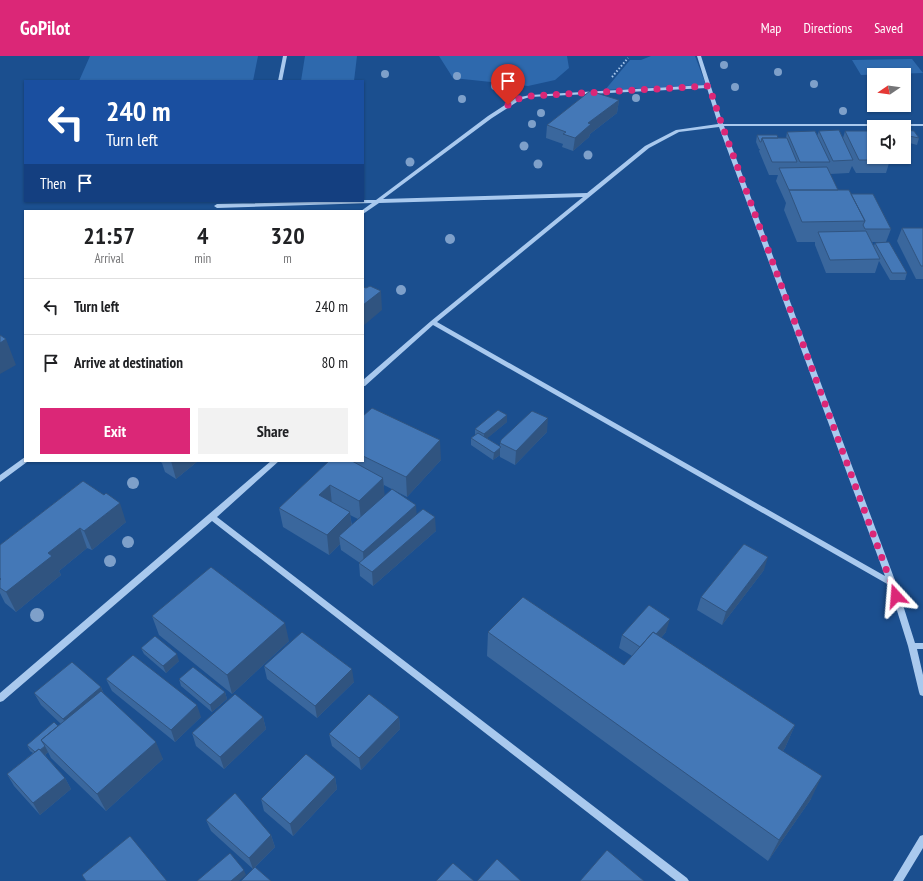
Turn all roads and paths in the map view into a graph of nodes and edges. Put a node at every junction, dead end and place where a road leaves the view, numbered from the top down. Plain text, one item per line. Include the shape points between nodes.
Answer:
1 (285, 56) edge
2 (699, 56) edge
3 (628, 58) dead end
4 (280, 80) edge
5 (709, 86) junction
6 (600, 92) junction
7 (722, 125) junction
8 (923, 125) edge
9 (588, 195) junction
10 (364, 201) edge
11 (378, 201) junction
12 (318, 202) edge
13 (259, 203) edge
14 (218, 206) dead end
15 (364, 211) edge
16 (433, 322) junction
17 (364, 383) edge
18 (24, 461) edge
19 (275, 462) edge
20 (0, 479) edge
21 (212, 517) junction
22 (892, 583) junction
23 (912, 646) junction
24 (923, 646) edge
25 (923, 692) edge
26 (0, 698) edge
27 (923, 839) edge
28 (684, 881) edge
29 (898, 881) edge

1 - 4 street
2 - 5 street
3 - 6 path
5 - 6 street
5 - 7 street
6 - 11 street via 518,99
7 - 8 street
7 - 9 street via 678,131 665,137 647,147
7 - 22 street
9 - 11 street
9 - 16 street
10 - 11 street
11 - 15 street
12 - 13 street
13 - 14 street
16 - 17 street
16 - 22 street
18 - 20 street
19 - 21 street
21 - 26 street
21 - 28 street
22 - 23 street
23 - 24 street
23 - 25 street
27 - 29 street

